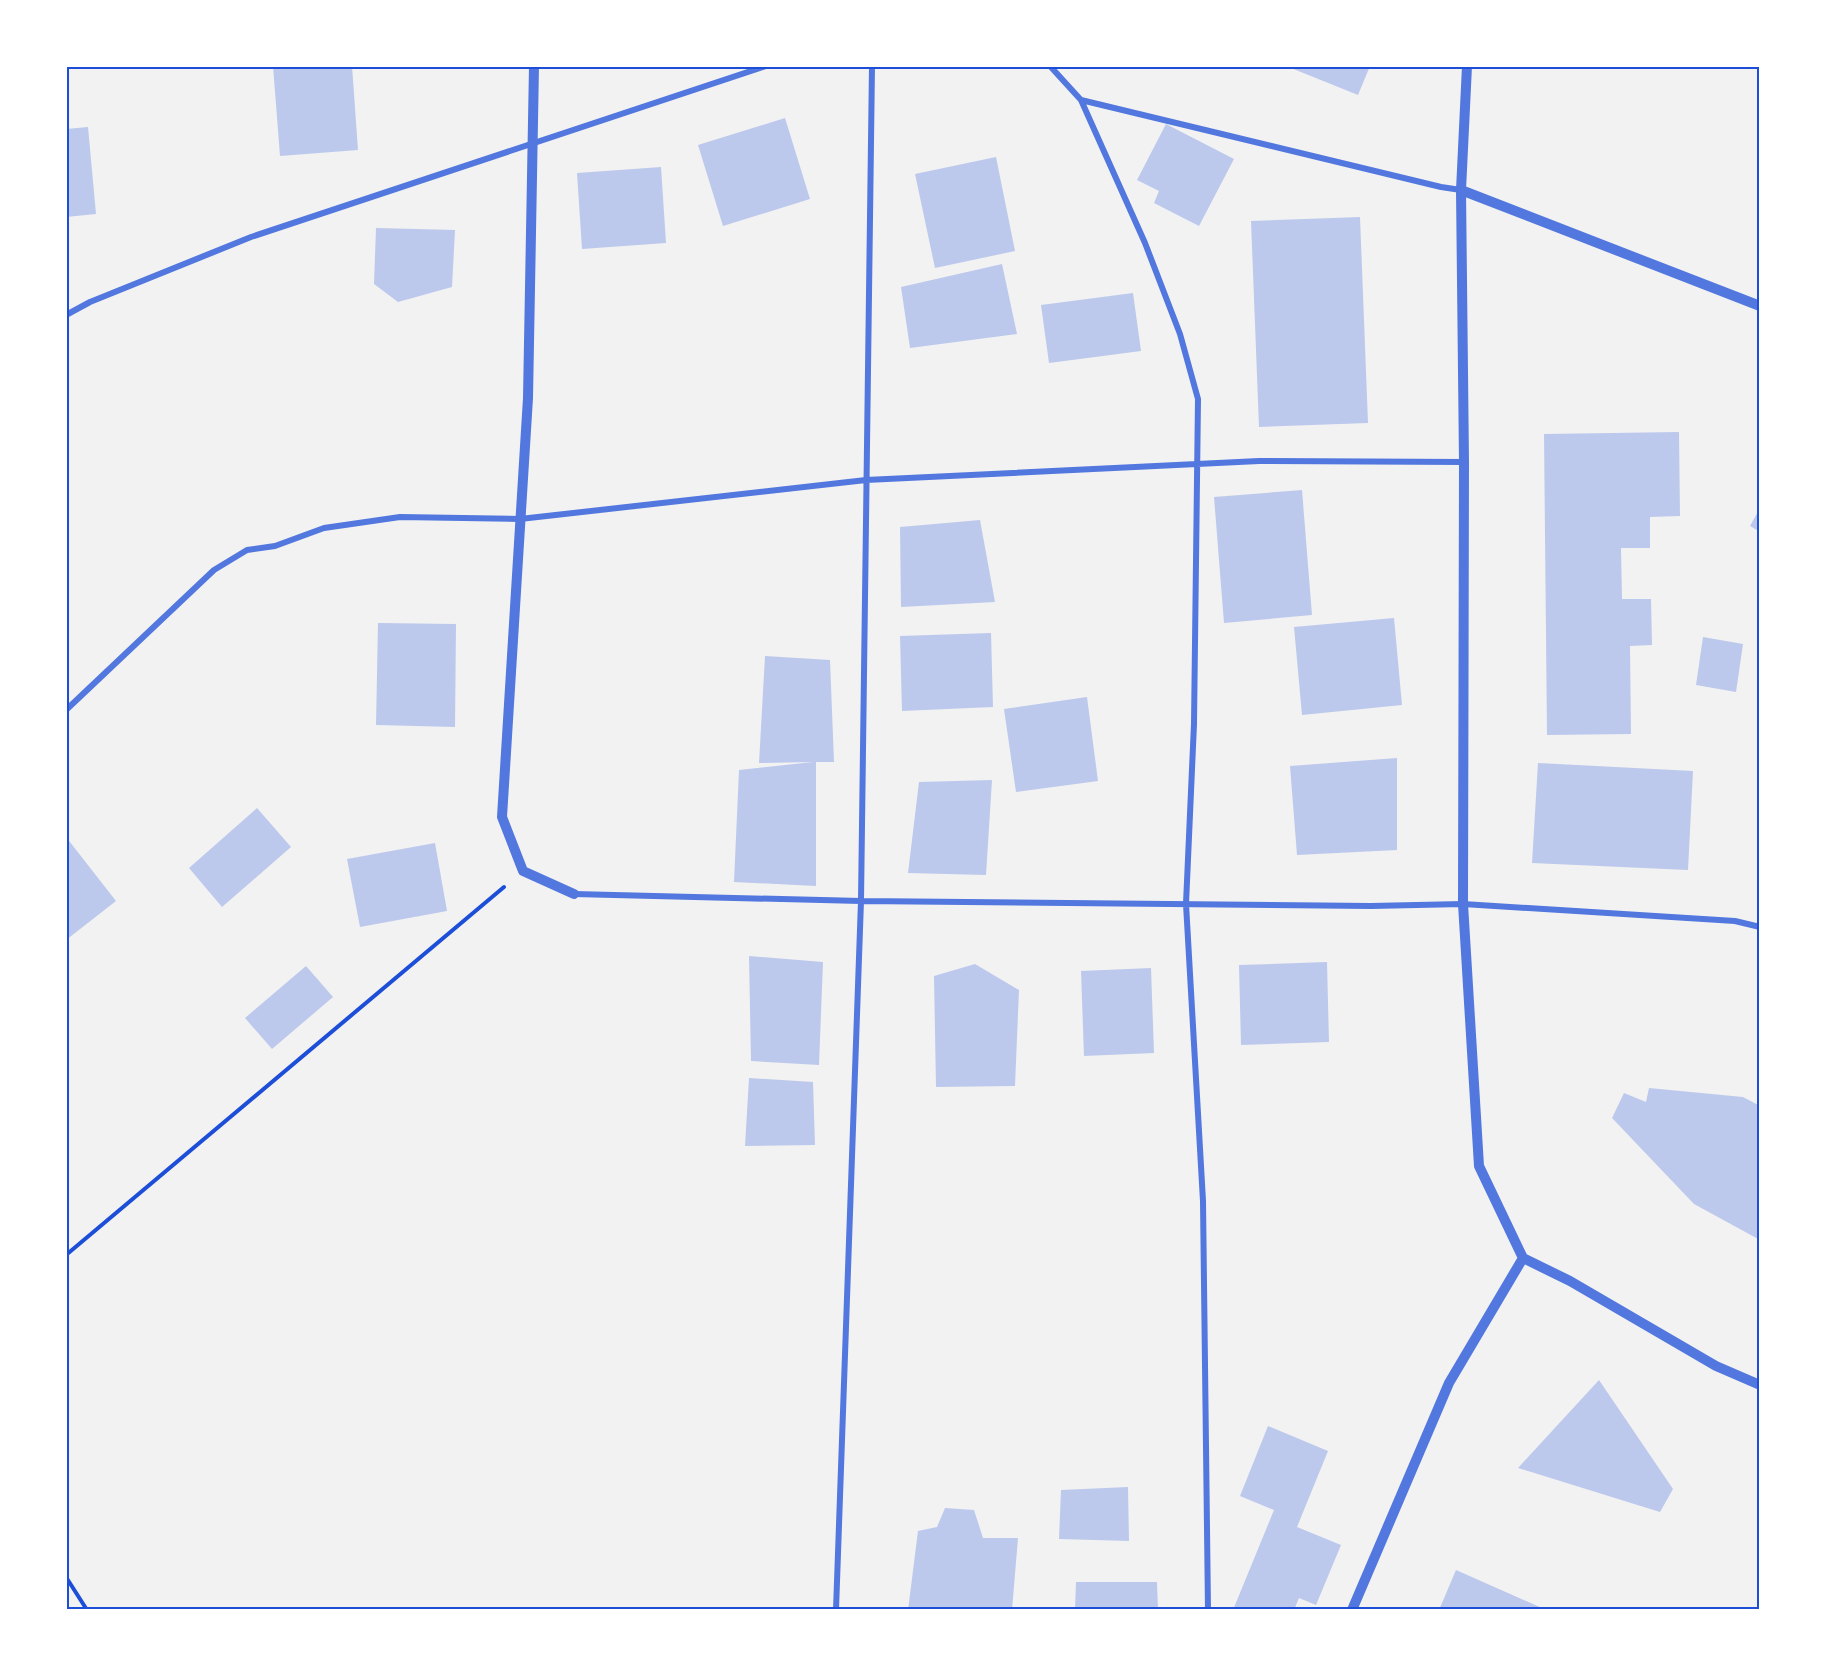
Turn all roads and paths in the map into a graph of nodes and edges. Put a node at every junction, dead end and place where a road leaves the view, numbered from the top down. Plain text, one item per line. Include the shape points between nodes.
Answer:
1 (534, 66) edge
2 (766, 66) edge
3 (872, 66) edge
4 (1050, 66) edge
5 (1467, 66) edge
6 (1081, 100) junction
7 (533, 144) junction
8 (1461, 190) junction
9 (1760, 306) edge
10 (66, 315) edge
11 (1464, 462) junction
12 (1198, 464) junction
13 (866, 480) junction
14 (520, 519) junction
15 (66, 710) edge
16 (523, 871) junction
17 (574, 894) joint
18 (861, 901) junction
19 (1186, 904) junction
20 (1463, 904) junction
21 (1760, 927) edge
22 (66, 1255) edge
23 (1522, 1258) junction
24 (1760, 1385) edge
25 (66, 1577) edge
26 (87, 1610) edge
27 (836, 1610) edge
28 (1208, 1610) edge
29 (1352, 1610) edge

1 - 7 street
2 - 7 street
3 - 13 street
4 - 6 street
5 - 8 street
6 - 8 street
6 - 12 street via 1145,243 1180,334 1198,399
7 - 10 street via 251,237
7 - 14 street via 528,398
8 - 9 street
8 - 11 street
11 - 12 street
11 - 20 street
12 - 13 street
12 - 19 street via 1194,724
13 - 14 street
13 - 18 street
14 - 15 street via 400,517 324,528 275,546 247,550 214,570
14 - 16 street via 501,817
16 - 17 street
16 - 22 path
17 - 18 street
18 - 19 street
18 - 27 street
19 - 20 street
19 - 28 street via 1203,1201
20 - 21 street via 1735,921
20 - 23 street via 1479,1166
23 - 24 street via 1570,1281 1716,1366
23 - 29 street via 1449,1383
25 - 26 path

